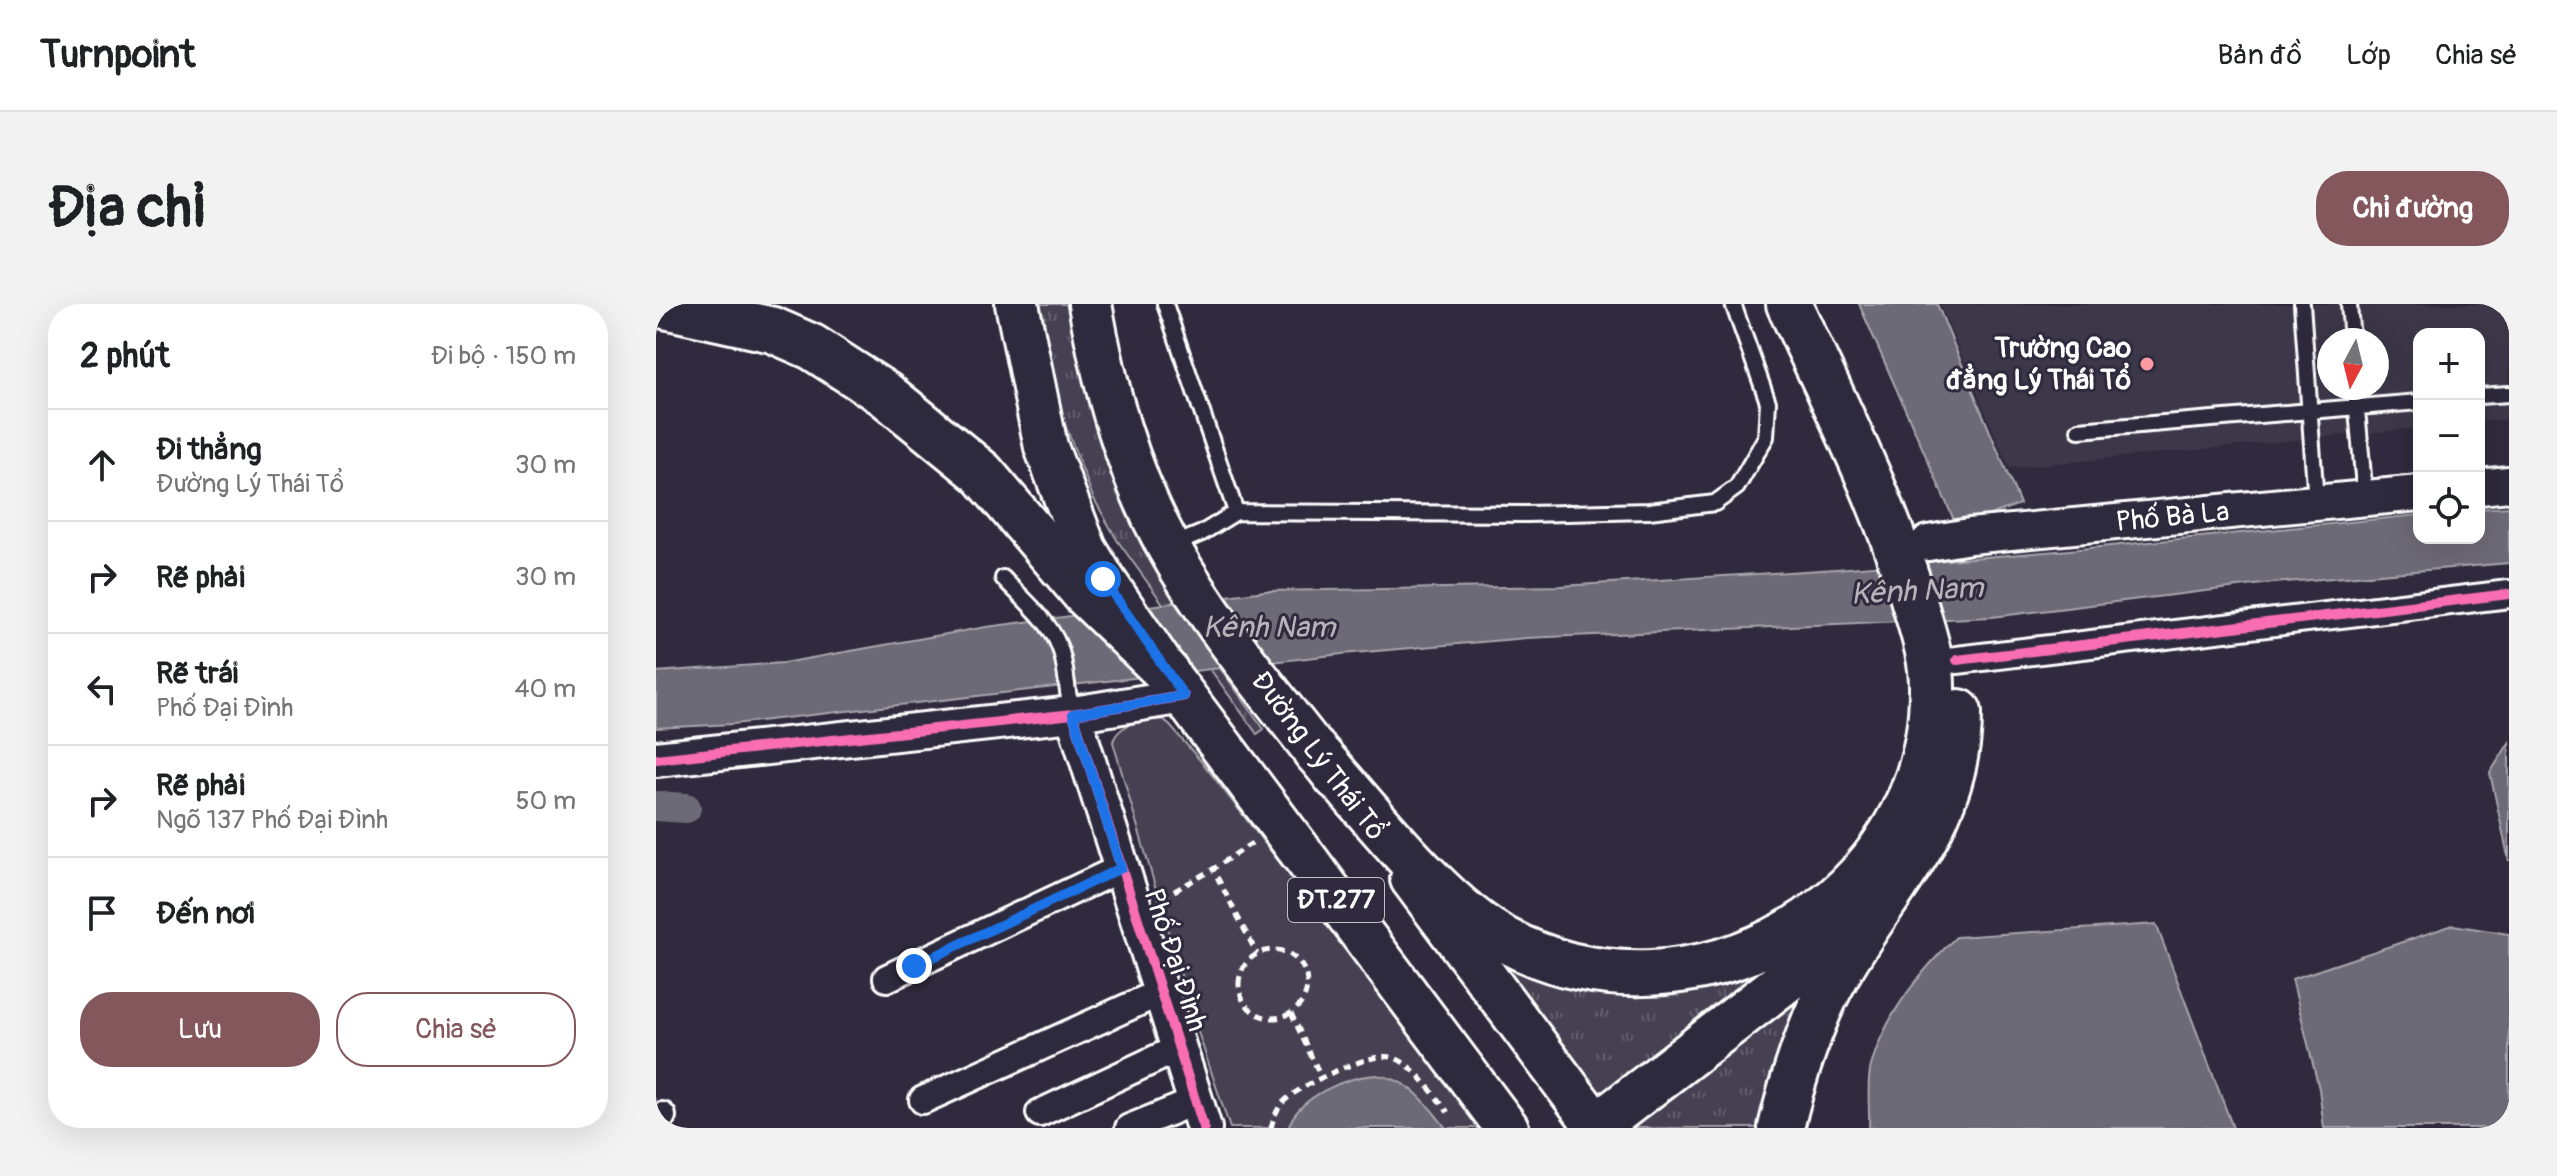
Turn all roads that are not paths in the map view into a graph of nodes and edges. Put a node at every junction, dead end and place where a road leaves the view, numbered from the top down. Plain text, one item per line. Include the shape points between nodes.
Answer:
1 (656, 304) edge
2 (1017, 304) edge
3 (1090, 304) edge
4 (1165, 304) edge
5 (1733, 304) edge
6 (1789, 304) edge
7 (1821, 304) edge
8 (2302, 304) edge
9 (2349, 304) edge
10 (2351, 328) edge
11 (2509, 394) edge
12 (2485, 396) edge
13 (2356, 400) edge
14 (2413, 402) edge
15 (2357, 407) junction
16 (2310, 410) junction
17 (2079, 430) dead end
18 (2509, 484) edge
19 (2485, 486) edge
20 (2413, 494) edge
21 (2365, 498) junction
22 (2316, 502) junction
23 (1236, 512) junction
24 (1910, 536) junction
25 (1168, 546) junction
26 (1003, 578) dead end
27 (1098, 592) junction
28 (2509, 594) edge
29 (1943, 655) junction
30 (1175, 684) junction
31 (1073, 714) junction
32 (1315, 751) junction
33 (656, 759) edge
34 (1121, 868) junction
35 (1880, 908) junction
36 (887, 978) dead end
37 (1159, 993) junction
38 (1179, 1048) junction
39 (923, 1100) dead end
40 (1040, 1113) dead end
41 (1200, 1115) edge
42 (1597, 1127) edge
43 (1129, 1128) edge
44 (1507, 1128) edge
45 (1781, 1128) edge

1 - 27 highway via 773,330 840,363 982,473
2 - 27 main road via 1046,447
3 - 25 main road, Đường Lý Thái Tổ / ĐT.277 via 1104,384 1124,446
4 - 23 lane
5 - 23 lane via 1768,402 1766,437 1737,487 1715,503 1649,511 1526,514
6 - 24 highway
7 - 24 highway
8 - 16 lane
9 - 10 lane
11 - 12 lane
13 - 15 lane
14 - 15 lane
15 - 16 lane
15 - 21 lane
16 - 17 lane
16 - 22 lane
18 - 19 street
20 - 21 street, Phố Bà La
21 - 22 street, Phố Bà La
22 - 24 street, Phố Bà La via 1970,536
23 - 25 lane
24 - 29 highway via 1948,609
25 - 32 main road, Đường Lý Thái Tổ / ĐT.277 via 1265,689
26 - 31 lane via 1061,649
27 - 30 highway
28 - 29 street
29 - 32 highway via 1932,685 1923,762 1896,831 1870,864 1810,918 1767,945 1689,970 1608,974 1573,967 1504,940 1452,902
29 - 35 highway via 1956,753 1943,806 1926,842
30 - 31 street
30 - 44 main road, ĐT.277
31 - 33 street
31 - 34 street, Phố Đại Đình
32 - 42 main road, Đường Lý Thái Tổ / ĐT.277
34 - 36 street
34 - 37 street, Phố Đại Đình
35 - 42 highway
35 - 45 highway via 1821,1006
37 - 38 street, Phố Đại Đình
37 - 39 street
38 - 40 street
38 - 41 street, Phố Đại Đình
41 - 43 street

